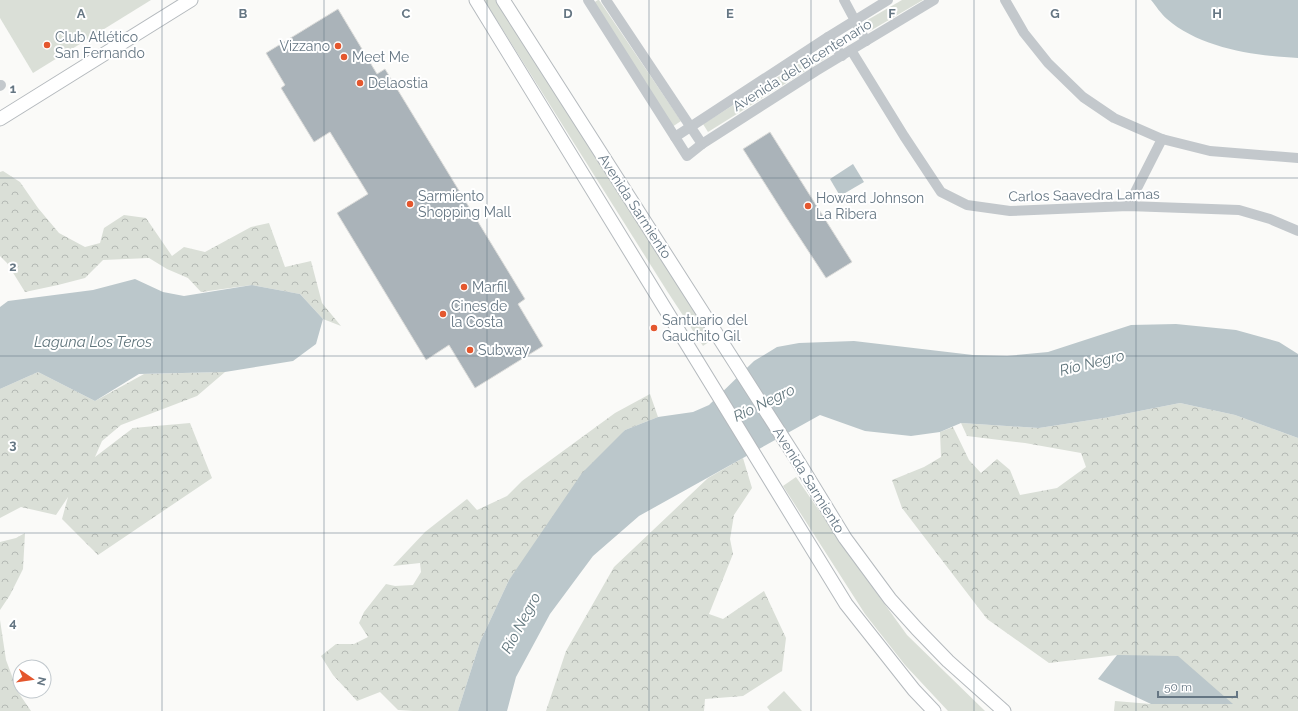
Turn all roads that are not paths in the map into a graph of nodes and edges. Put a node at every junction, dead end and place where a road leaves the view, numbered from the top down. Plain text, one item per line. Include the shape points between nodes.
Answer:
1 (191, 0) edge
2 (476, 0) edge
3 (503, 0) edge
4 (588, 0) edge
5 (606, 0) edge
6 (844, 0) edge
7 (888, 0) edge
8 (934, 0) edge
9 (1005, 0) edge
10 (856, 20) junction
11 (828, 37) junction
12 (866, 41) junction
13 (847, 53) junction
14 (0, 119) edge
15 (690, 127) junction
16 (675, 137) junction
17 (1162, 139) junction
18 (702, 144) junction
19 (1298, 158) edge
20 (1128, 206) junction
21 (1298, 231) edge
22 (934, 711) edge
23 (1004, 711) edge

1 - 14 main road
2 - 22 main road, Avenida Sarmiento via 846,604 914,690
3 - 23 main road, Avenida Sarmiento via 845,538 890,599 917,629 948,661
4 - 16 street
5 - 15 street
6 - 10 street
7 - 10 street, Avenida del Bicentenario
8 - 12 street, Avenida del Bicentenario
9 - 17 street via 1029,39 1048,63 1083,97 1114,118
10 - 11 street, Avenida del Bicentenario
10 - 12 street
11 - 13 street, Carlos Saavedra Lamas
11 - 15 street, Avenida del Bicentenario
12 - 13 street, Avenida del Bicentenario
13 - 18 street, Avenida del Bicentenario
13 - 20 street, Carlos Saavedra Lamas via 941,192 967,205 1010,212
15 - 16 street, Avenida del Bicentenario
15 - 18 street
16 - 18 street, Avenida del Bicentenario via 687,156
17 - 19 street via 1210,151
17 - 20 street
20 - 21 street, Carlos Saavedra Lamas via 1239,210

